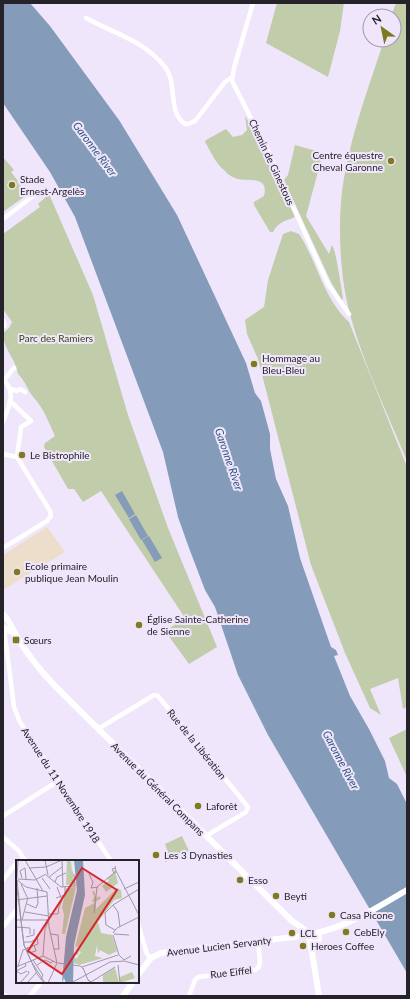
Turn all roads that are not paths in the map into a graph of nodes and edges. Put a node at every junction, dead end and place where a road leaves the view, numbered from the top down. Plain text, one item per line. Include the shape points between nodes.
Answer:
1 (253, 3) edge
2 (86, 18) dead end
3 (232, 77) junction
4 (37, 193) dead end
5 (3, 219) edge
6 (349, 314) dead end
7 (14, 368) dead end
8 (3, 379) edge
9 (11, 389) junction
10 (25, 392) dead end
11 (10, 401) junction
12 (3, 422) edge
13 (3, 454) edge
14 (17, 456) junction
15 (3, 548) edge
16 (3, 615) edge
17 (7, 627) edge
18 (98, 729) junction
19 (58, 781) junction
20 (3, 816) edge
21 (206, 836) junction
22 (3, 837) edge
23 (24, 859) edge
24 (110, 860) edge
25 (16, 864) edge
26 (3, 880) edge
27 (407, 890) edge
28 (16, 910) edge
29 (3, 927) edge
30 (139, 927) edge
31 (325, 932) junction
32 (312, 936) junction
33 (258, 941) junction
34 (318, 941) junction
35 (311, 952) junction
36 (151, 958) junction
37 (139, 974) edge
38 (40, 983) edge
39 (132, 983) edge
40 (3, 994) edge
41 (6, 996) edge
42 (30, 996) edge
43 (123, 996) edge
44 (189, 996) edge
45 (319, 996) edge

1 - 3 street
2 - 3 street via 131,39 166,67 173,88 177,114 185,124 195,121 225,82
3 - 6 street, Chemin de Ginestous via 328,284
4 - 5 street
7 - 8 street
8 - 9 street
9 - 10 street
9 - 11 street
11 - 12 street
11 - 14 street via 31,422 21,427
13 - 14 street
14 - 15 street via 50,511 50,516 47,521
16 - 17 main road, Avenue du Général Compans
17 - 18 main road, Avenue du Général Compans via 45,676
17 - 19 street, Avenue du 11 Novembre 1918 via 5,637 14,708 27,734
18 - 21 main road, Avenue du Général Compans
18 - 21 street, Rue de la Libération via 154,695 158,696 248,807 246,812
19 - 20 street
19 - 24 street, Avenue du 11 Novembre 1918
21 - 32 main road, Avenue du Général Compans via 292,921
22 - 23 street via 20,851
25 - 26 street
27 - 31 main road, Avenue Lucien Servanty via 347,924
28 - 29 street
30 - 36 street via 147,954
31 - 32 main road, Avenue Lucien Servanty
31 - 34 main road
32 - 33 main road, Avenue Lucien Servanty
32 - 34 main road
32 - 34 main road via 312,942
32 - 35 main road
33 - 36 main road, Avenue Lucien Servanty via 166,952
33 - 44 street, Rue Eiffel via 259,967 255,970 198,977
34 - 35 main road
35 - 45 main road
36 - 37 main road
38 - 42 street
39 - 43 main road
40 - 41 street

